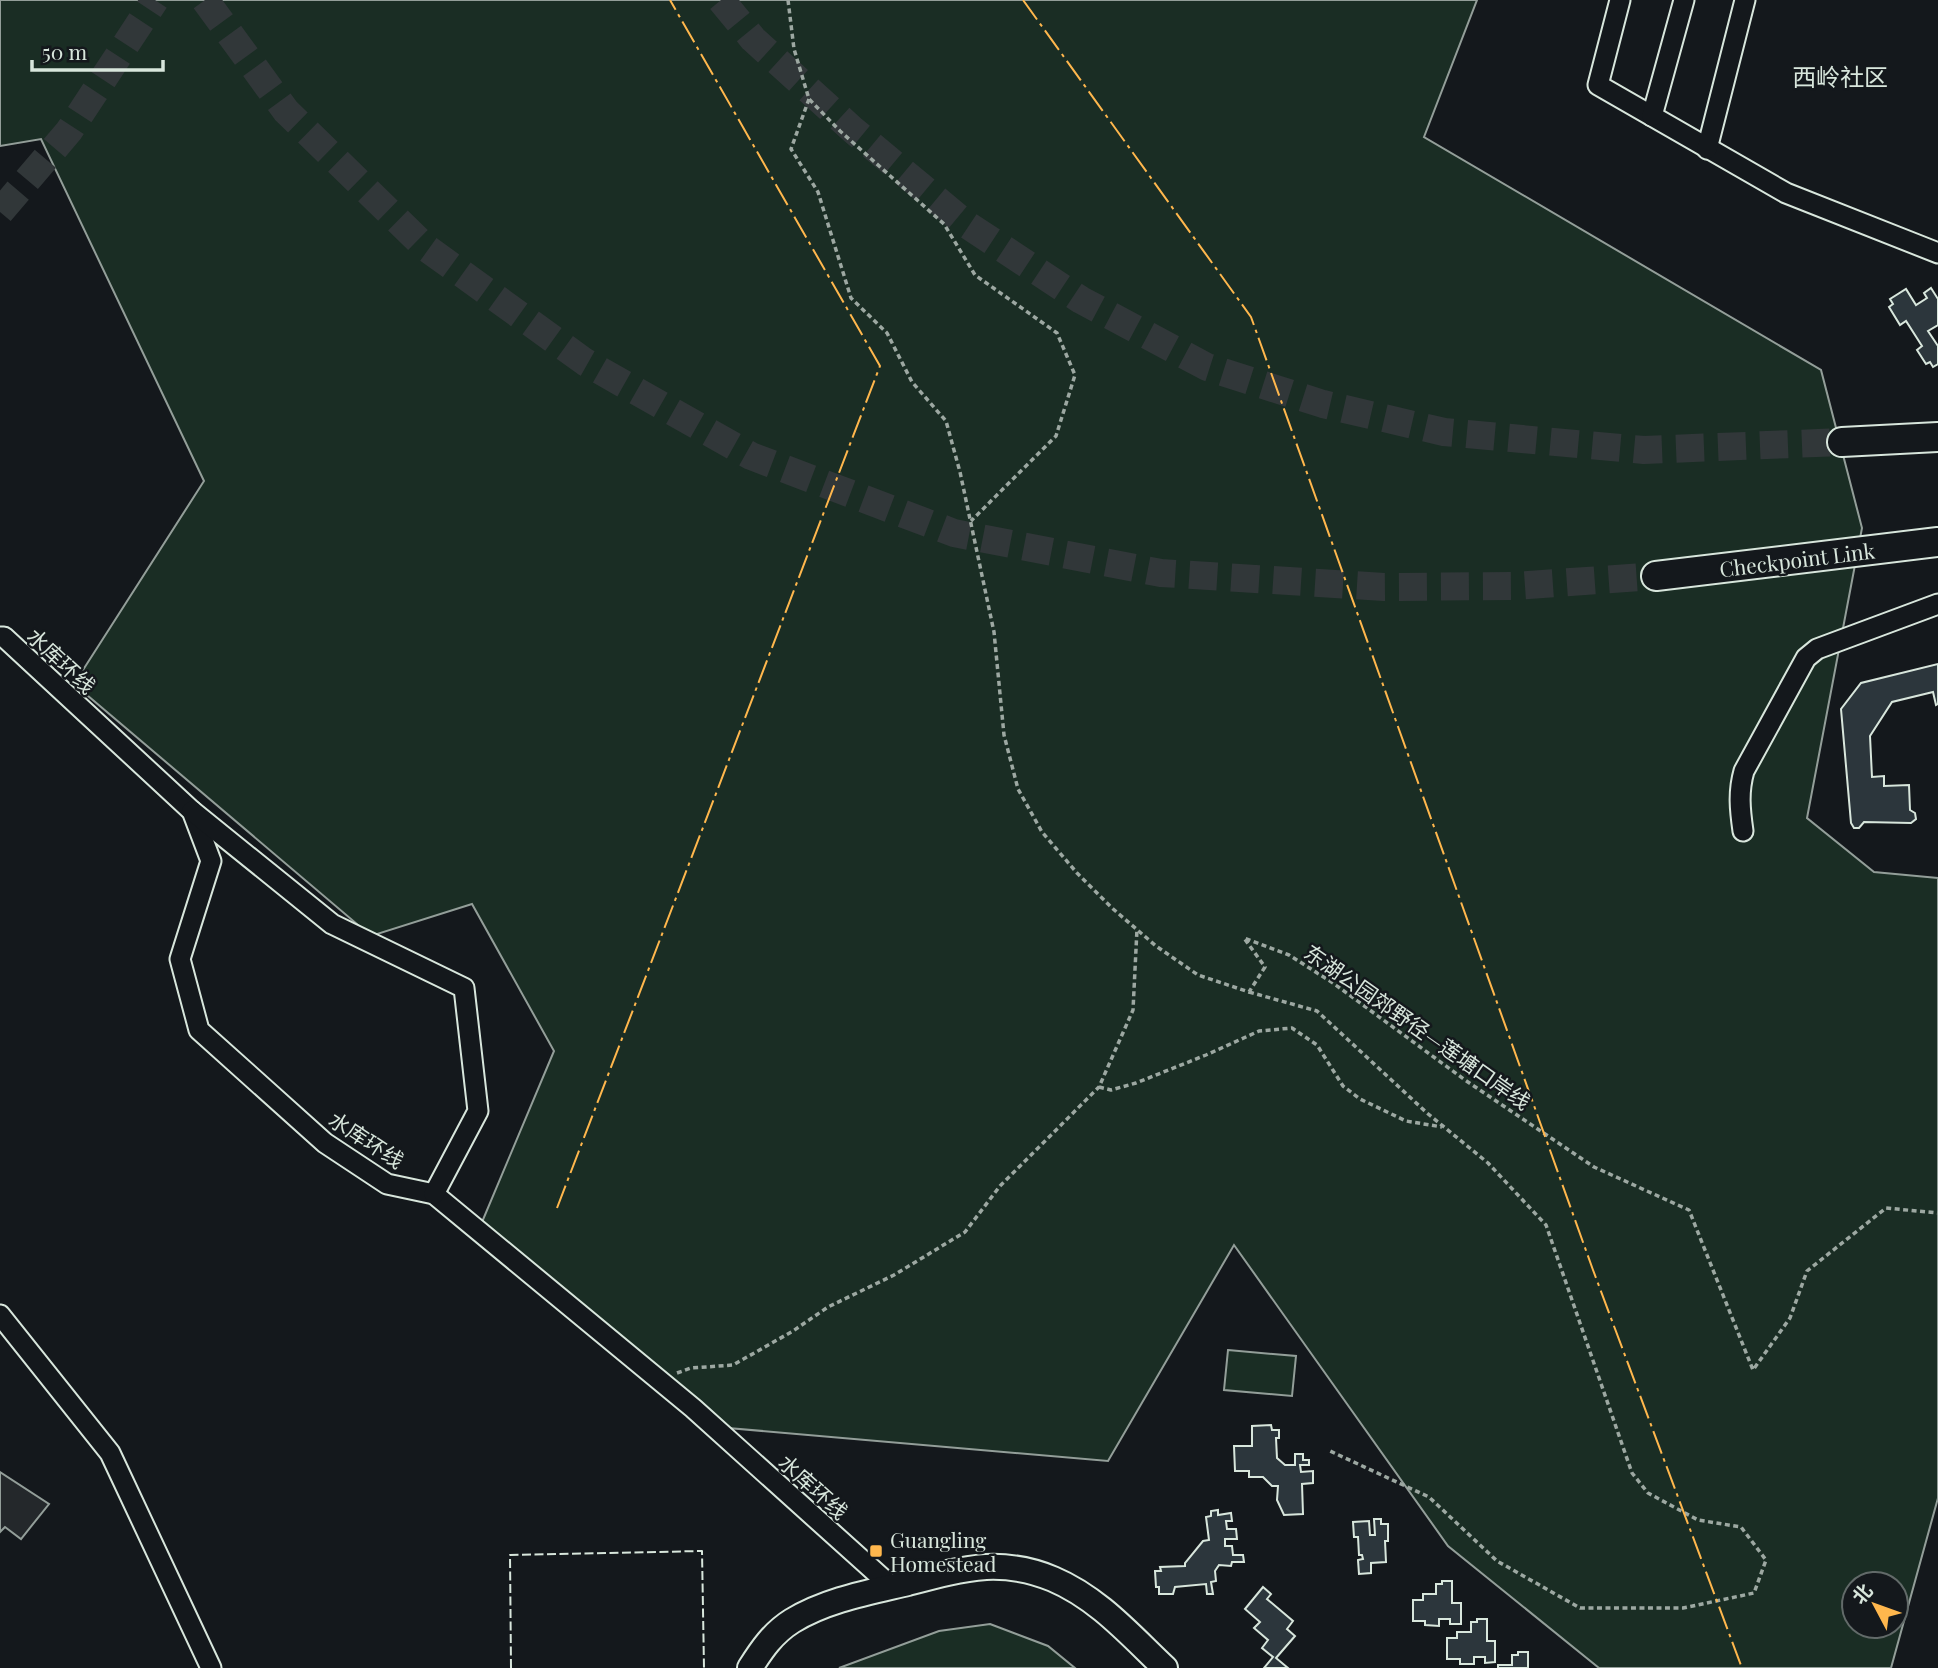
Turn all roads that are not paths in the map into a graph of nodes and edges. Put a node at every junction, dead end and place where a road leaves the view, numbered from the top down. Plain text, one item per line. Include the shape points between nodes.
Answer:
1 (1620, 0) edge
2 (1684, 0) edge
3 (1745, 0) edge
4 (1652, 116) junction
5 (1707, 149) junction
6 (1938, 253) edge
7 (1938, 437) edge
8 (1842, 442) tunnel mouth
9 (1938, 542) edge
10 (1656, 576) tunnel mouth
11 (1938, 604) edge
12 (0, 637) edge
13 (192, 811) junction
14 (1743, 831) dead end
15 (433, 1194) junction
16 (0, 1315) edge
17 (892, 1587) junction
18 (211, 1668) edge
19 (750, 1668) edge
20 (1164, 1668) edge

1 - 4 street via 1598,85
2 - 4 street
3 - 5 street
4 - 5 street
5 - 6 street via 1786,193
7 - 8 highway
9 - 10 highway, Checkpoint Link
11 - 14 street via 1817,649 1806,658 1744,771 1739,807
12 - 13 street, 水库环线
13 - 15 street, 水库环线 via 211,861 180,958 199,1030 325,1143 387,1184
13 - 15 street via 332,924 464,988 478,1111
15 - 17 street, 水库环线 via 659,1380
16 - 18 street via 110,1453
17 - 19 main road via 827,1605 793,1621 768,1640
17 - 20 main road via 956,1571 1024,1569 1084,1595

